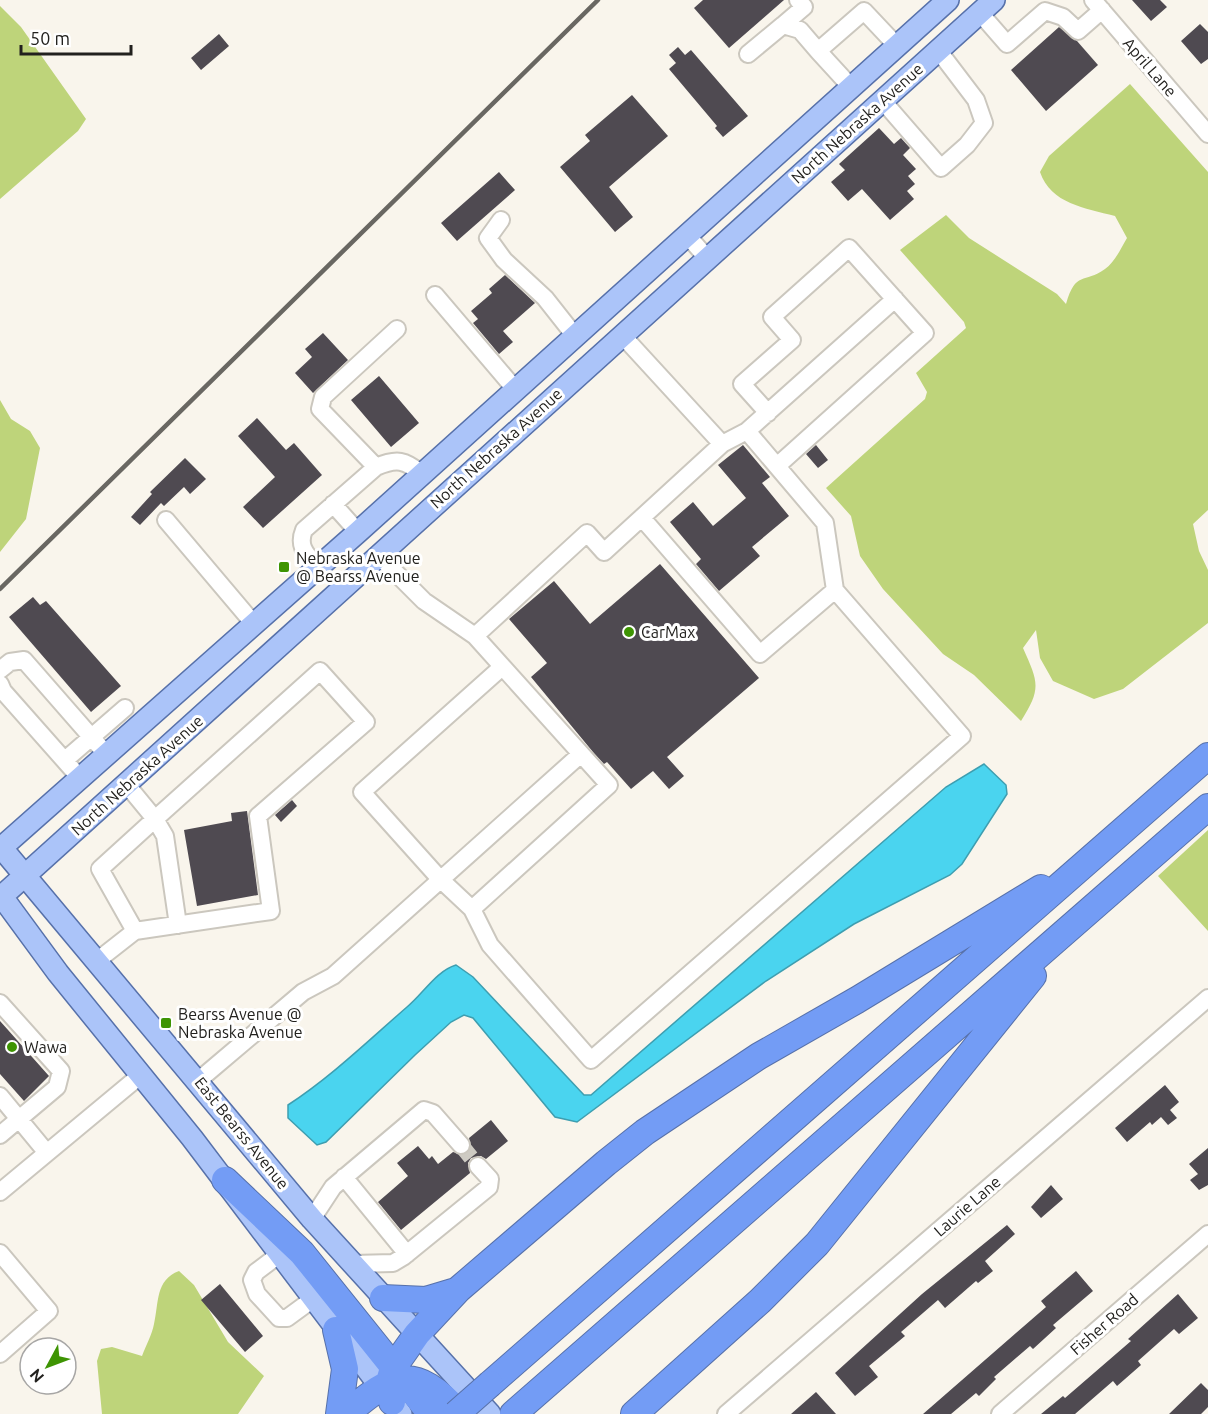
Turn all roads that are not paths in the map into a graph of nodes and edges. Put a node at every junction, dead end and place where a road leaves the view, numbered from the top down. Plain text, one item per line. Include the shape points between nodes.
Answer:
1 (798, 0) edge
2 (948, 0) edge
3 (1097, 5) edge
4 (987, 6) edge
5 (783, 25) junction
6 (897, 46) junction
7 (938, 50) junction
8 (818, 51) junction
9 (748, 54) dead end
10 (851, 87) junction
11 (882, 100) junction
12 (1208, 134) edge
13 (501, 220) dead end
14 (687, 235) junction
15 (707, 258) junction
16 (435, 295) dead end
17 (895, 299) junction
18 (396, 329) dead end
19 (622, 335) junction
20 (575, 336) junction
21 (515, 390) junction
22 (768, 413) junction
23 (747, 431) junction
24 (722, 444) junction
25 (777, 466) junction
26 (376, 467) junction
27 (422, 474) junction
28 (333, 504) junction
29 (642, 518) junction
30 (166, 520) dead end
31 (358, 532) junction
32 (378, 555) junction
33 (318, 568) junction
34 (835, 590) junction
35 (254, 624) junction
36 (474, 636) junction
37 (502, 667) junction
38 (0, 670) edge
39 (0, 684) edge
40 (125, 708) dead end
41 (91, 737) junction
42 (581, 754) junction
43 (107, 755) junction
44 (1208, 756) edge
45 (65, 760) junction
46 (80, 778) junction
47 (127, 785) junction
48 (1208, 807) edge
49 (155, 819) junction
50 (1, 848) edge
51 (1100, 852) junction
52 (27, 875) junction
53 (440, 879) junction
54 (1, 896) edge
55 (472, 909) junction
56 (1080, 919) junction
57 (178, 925) junction
58 (135, 932) junction
59 (98, 960) junction
60 (1208, 998) edge
61 (0, 1003) edge
62 (142, 1074) junction
63 (199, 1080) junction
64 (0, 1096) edge
65 (18, 1120) junction
66 (0, 1135) edge
67 (461, 1145) tunnel mouth
68 (47, 1153) junction
69 (478, 1166) tunnel mouth
70 (345, 1177) junction
71 (225, 1180) junction
72 (0, 1192) edge
73 (312, 1219) junction
74 (1208, 1234) edge
75 (0, 1253) edge
76 (280, 1254) junction
77 (406, 1254) junction
78 (353, 1264) junction
79 (459, 1289) junction
80 (383, 1298) junction
81 (313, 1299) junction
82 (336, 1330) junction
83 (417, 1334) junction
84 (0, 1354) edge
85 (393, 1389) edge
86 (339, 1414) edge
87 (346, 1414) edge
88 (431, 1414) edge
89 (458, 1414) edge
90 (506, 1414) edge
91 (634, 1414) edge
92 (726, 1414) edge
93 (1000, 1414) edge

1 - 5 street via 804,7
2 - 6 main road, North Nebraska Avenue
3 - 4 street via 1078,31 1063,17 1045,11 1007,44
3 - 12 street, April Lane
4 - 7 main road, North Nebraska Avenue
5 - 8 street via 800,30
5 - 9 street
6 - 8 street via 864,11
6 - 10 main road, North Nebraska Avenue
7 - 11 main road, North Nebraska Avenue
7 - 11 street via 976,100 984,123 967,145 941,168
8 - 10 street
10 - 14 main road, North Nebraska Avenue
11 - 15 main road, North Nebraska Avenue
13 - 20 street via 488,238
14 - 15 street
14 - 20 main road, North Nebraska Avenue
15 - 19 main road, North Nebraska Avenue
16 - 21 street
17 - 22 street
17 - 22 street via 849,248 772,317 792,340 742,384
17 - 25 street via 925,333
18 - 26 street via 323,397 320,408
19 - 24 street
19 - 32 main road, North Nebraska Avenue
20 - 21 main road, North Nebraska Avenue
21 - 27 main road, North Nebraska Avenue
22 - 23 street
23 - 24 street
23 - 25 street
24 - 29 street
25 - 34 street via 825,523
26 - 27 street via 393,459 407,462
26 - 28 street
27 - 31 main road, North Nebraska Avenue
28 - 31 street
28 - 33 street via 304,530 300,539 301,548
29 - 34 street via 760,654
29 - 36 street via 604,552 586,533
30 - 35 street
31 - 32 main road
31 - 33 main road, North Nebraska Avenue
32 - 36 street via 424,601
32 - 47 main road, North Nebraska Avenue
33 - 35 main road, North Nebraska Avenue
34 - 55 street via 962,736 591,1060 490,945
35 - 43 main road, North Nebraska Avenue
36 - 37 street
37 - 42 street
37 - 53 street via 362,792
38 - 41 street via 9,662 24,660
39 - 45 street
40 - 41 street
41 - 43 street
41 - 45 street
42 - 53 street
42 - 55 street via 609,785
43 - 46 main road, North Nebraska Avenue
44 - 51 highway
45 - 46 street
46 - 50 main road, North Nebraska Avenue
47 - 49 street
47 - 52 main road, North Nebraska Avenue
48 - 56 highway
49 - 57 street via 165,836
49 - 57 street via 320,671 366,722 258,816 271,910
49 - 58 street via 100,869
50 - 52 main road, East Bearss Avenue
51 - 79 highway via 686,1103 574,1188
51 - 89 highway, bridge
52 - 54 main road, North Nebraska Avenue
52 - 59 main road, East Bearss Avenue
53 - 55 street
53 - 63 street via 333,976 303,992
54 - 62 main road via 58,973
56 - 90 highway
56 - 91 highway via 817,1244
57 - 58 street
58 - 59 street
59 - 63 main road, East Bearss Avenue
60 - 92 street, Laurie Lane
61 - 65 street via 60,1071 57,1087
62 - 68 street
62 - 71 main road
63 - 73 main road, East Bearss Avenue
64 - 65 street
65 - 66 street
65 - 68 street
67 - 70 street via 433,1113 424,1110
68 - 72 street
69 - 77 street via 490,1179 489,1187
70 - 73 street via 333,1187
70 - 77 street
71 - 76 main road
71 - 85 highway via 302,1253
73 - 78 main road, East Bearss Avenue
74 - 93 street, Fisher Road
75 - 84 street via 49,1311
76 - 81 main road
76 - 81 street via 256,1272 252,1280 257,1294 279,1318 287,1318
77 - 78 street via 393,1263
78 - 80 main road, East Bearss Avenue
79 - 80 highway via 426,1300
79 - 83 highway
80 - 83 main road, East Bearss Avenue
81 - 82 main road
82 - 85 main road
82 - 86 highway via 345,1370
83 - 85 highway
83 - 90 main road, East Bearss Avenue
85 - 87 highway
85 - 88 highway
85 - 89 highway via 425,1383 438,1391

